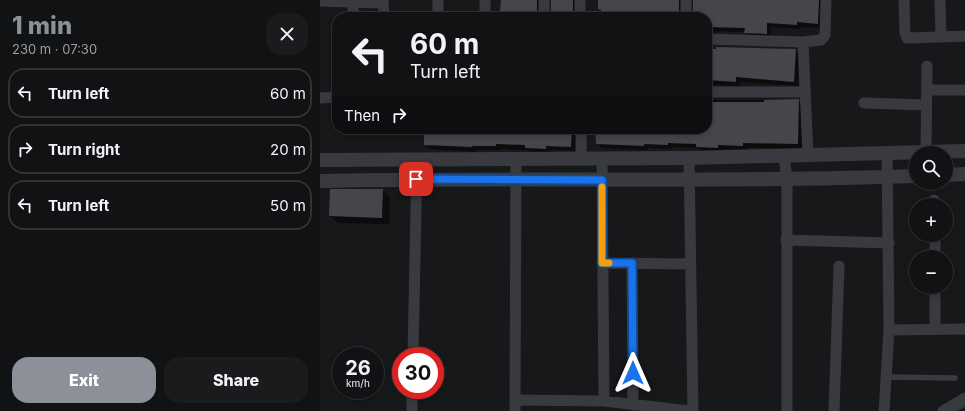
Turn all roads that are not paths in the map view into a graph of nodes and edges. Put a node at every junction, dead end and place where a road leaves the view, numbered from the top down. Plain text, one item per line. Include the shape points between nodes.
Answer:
1 (438, 0) edge
2 (485, 0) edge
3 (544, 0) edge
4 (580, 0) edge
5 (686, 0) edge
6 (826, 0) edge
7 (904, 0) edge
8 (940, 0) edge
9 (320, 1) edge
10 (352, 1) edge
11 (383, 2) edge
12 (353, 12) edge
13 (384, 12) edge
14 (438, 12) edge
15 (485, 12) edge
16 (544, 12) edge
17 (580, 12) edge
18 (686, 12) edge
19 (965, 36) edge
20 (941, 37) junction
21 (712, 38) edge
22 (803, 42) junction
23 (927, 66) dead end
24 (926, 90) junction
25 (965, 90) edge
26 (712, 92) edge
27 (805, 92) junction
28 (332, 97) edge
29 (320, 98) edge
30 (864, 103) dead end
31 (926, 105) junction
32 (580, 134) edge
33 (926, 146) edge
34 (953, 151) edge
35 (965, 151) edge
36 (909, 152) edge
37 (887, 153) junction
38 (808, 155) junction
39 (784, 157) junction
40 (516, 158) junction
41 (602, 158) junction
42 (689, 158) junction
43 (417, 159) junction
44 (580, 159) junction
45 (320, 160) edge
46 (953, 174) edge
47 (965, 174) edge
48 (909, 176) edge
49 (888, 177) junction
50 (416, 179) junction
51 (787, 179) junction
52 (516, 180) junction
53 (602, 180) junction
54 (690, 180) junction
55 (320, 181) edge
56 (786, 240) junction
57 (889, 243) junction
58 (602, 263) junction
59 (632, 263) junction
60 (691, 264) junction
61 (839, 266) dead end
62 (935, 294) edge
63 (935, 328) junction
64 (965, 328) edge
65 (889, 330) junction
66 (413, 347) edge
67 (888, 377) junction
68 (954, 378) dead end
69 (965, 398) edge
70 (412, 399) edge
71 (604, 401) junction
72 (515, 405) edge
73 (633, 405) junction
74 (412, 411) edge
75 (689, 411) edge
76 (693, 411) edge
77 (787, 411) edge
78 (834, 411) edge
79 (884, 411) edge
80 (943, 411) edge

1 - 14 street
2 - 15 street
3 - 16 street
4 - 17 street
5 - 18 street
6 - 22 street via 825,35 821,40
7 - 20 street via 907,38
8 - 20 street
9 - 10 street
10 - 11 street
10 - 12 street
11 - 13 street
19 - 20 street
21 - 22 street
22 - 27 street
23 - 24 street
24 - 25 street
24 - 31 street
26 - 27 street
27 - 38 street
28 - 29 street
30 - 31 street
31 - 33 street
32 - 44 street
34 - 35 street
36 - 37 street
37 - 38 street
37 - 49 street
38 - 39 street
39 - 42 street
39 - 51 street
40 - 43 street
40 - 44 street
40 - 52 street
41 - 42 street
41 - 44 street
41 - 53 street
42 - 54 street
43 - 45 street
43 - 50 street
46 - 47 street
48 - 49 street
49 - 51 street
49 - 57 street
50 - 52 street
50 - 55 street
50 - 66 street
51 - 54 street
51 - 56 street
52 - 53 street
52 - 72 street
53 - 54 street
53 - 58 street
54 - 60 street
56 - 57 street
56 - 77 street
57 - 65 street
58 - 59 street
58 - 71 street
59 - 60 street
59 - 73 street
60 - 76 street
61 - 78 street
62 - 63 street
63 - 64 street
63 - 65 street
65 - 67 street
67 - 68 lane
67 - 79 street
69 - 80 street
70 - 74 street
71 - 72 street
71 - 73 street
73 - 75 street

